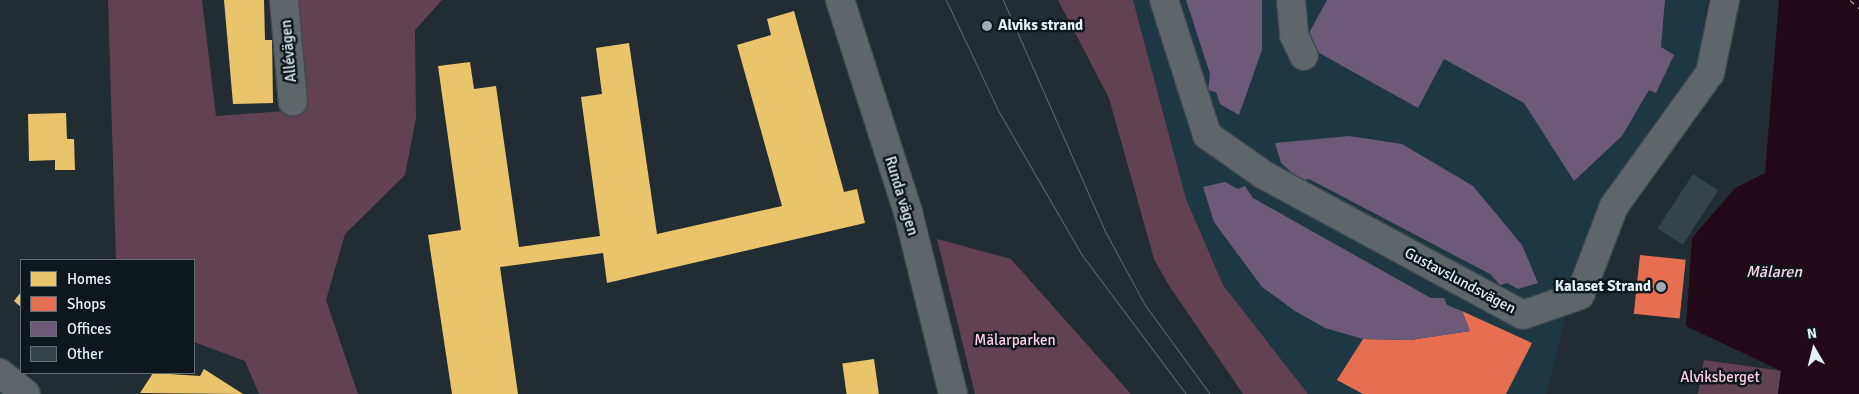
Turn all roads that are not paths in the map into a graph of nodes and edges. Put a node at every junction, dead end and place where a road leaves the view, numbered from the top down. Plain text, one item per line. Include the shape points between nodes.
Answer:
1 (284, 0) edge
2 (840, 0) edge
3 (1164, 0) edge
4 (1291, 0) edge
5 (1725, 0) edge
6 (1304, 56) dead end
7 (294, 102) dead end
8 (0, 373) edge
9 (26, 394) edge
10 (953, 394) edge

1 - 7 street, Allévägen
2 - 10 street, Runda vägen via 908,212
3 - 5 street, Gustavslundsvägen via 1207,136 1264,175 1523,315 1580,294 1614,206 1710,73
4 - 6 street via 1294,35
8 - 9 street

